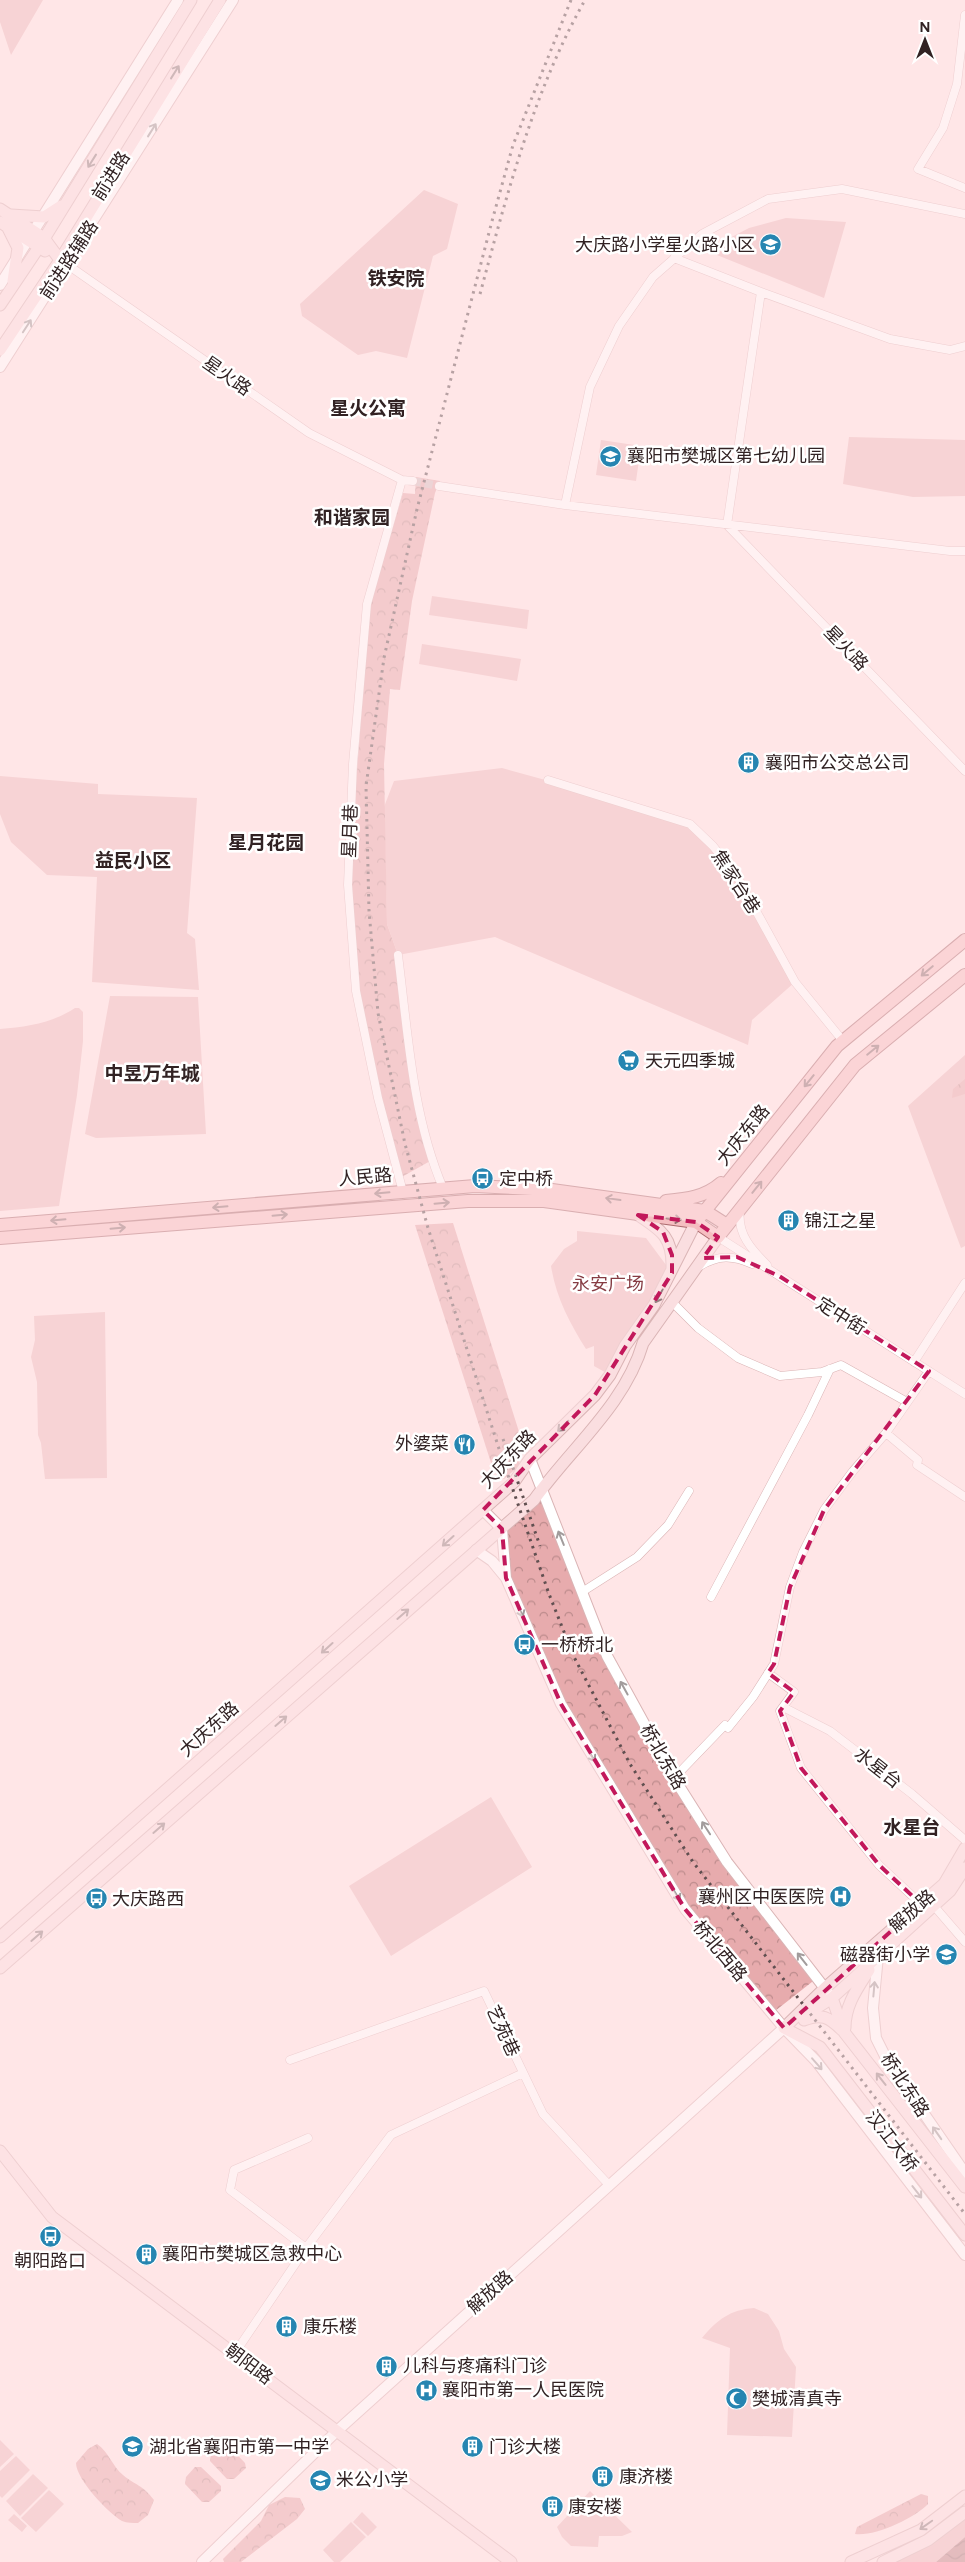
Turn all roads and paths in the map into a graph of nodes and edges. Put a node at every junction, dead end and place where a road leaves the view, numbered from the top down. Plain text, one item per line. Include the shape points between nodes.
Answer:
1 (178, 0) edge
2 (190, 0) edge
3 (220, 0) edge
4 (233, 0) edge
5 (965, 15) edge
6 (965, 188) edge
7 (68, 199) junction
8 (965, 214) edge
9 (44, 217) junction
10 (4, 218) edge
11 (37, 239) junction
12 (674, 258) junction
13 (16, 260) junction
14 (63, 262) junction
15 (6, 286) edge
16 (761, 292) junction
17 (0, 305) edge
18 (965, 346) edge
19 (0, 350) edge
20 (0, 367) edge
21 (402, 480) junction
22 (412, 481) tunnel mouth
23 (439, 486) tunnel mouth
24 (565, 505) junction
25 (727, 525) junction
26 (965, 551) edge
27 (965, 770) edge
28 (548, 780) dead end
29 (965, 940) edge
30 (398, 955) dead end
31 (965, 975) edge
32 (843, 1041) junction
33 (739, 1168) junction
34 (443, 1188) junction
35 (403, 1192) junction
36 (642, 1203) junction
37 (740, 1209) junction
38 (705, 1211) junction
39 (638, 1215) junction
40 (696, 1222) junction
41 (0, 1225) edge
42 (727, 1225) junction
43 (718, 1237) junction
44 (0, 1238) edge
45 (695, 1269) junction
46 (672, 1273) junction
47 (779, 1276) junction
48 (965, 1283) edge
49 (672, 1302) junction
50 (914, 1362) junction
51 (830, 1369) junction
52 (929, 1371) junction
53 (965, 1394) edge
54 (907, 1402) junction
55 (886, 1432) junction
56 (530, 1459) junction
57 (542, 1489) junction
58 (689, 1491) dead end
59 (965, 1497) edge
60 (483, 1510) junction
61 (502, 1529) junction
62 (476, 1550) junction
63 (506, 1578) junction
64 (582, 1592) junction
65 (712, 1597) dead end
66 (768, 1673) junction
67 (783, 1707) junction
68 (674, 1778) junction
69 (965, 1840) edge
70 (965, 1848) edge
71 (965, 1868) edge
72 (921, 1904) junction
73 (934, 1906) junction
74 (0, 1937) edge
75 (965, 1942) edge
76 (878, 1956) junction
77 (0, 1968) edge
78 (824, 1988) junction
79 (832, 1998) junction
80 (784, 2028) junction
81 (844, 2032) junction
82 (290, 2060) dead end
83 (523, 2073) junction
84 (308, 2138) dead end
85 (0, 2151) edge
86 (965, 2173) edge
87 (610, 2185) junction
88 (965, 2187) edge
89 (965, 2234) edge
90 (306, 2248) junction
91 (965, 2255) edge
92 (235, 2353) junction
93 (338, 2430) junction
94 (965, 2496) edge
95 (965, 2512) edge
96 (202, 2562) edge
97 (511, 2562) edge
98 (851, 2562) edge
99 (883, 2562) edge

1 - 9 street
2 -> 7 main road, 前进路
14 -> 3 main road, 前进路
14 -> 4 street, 前进路辅路
5 - 6 street via 957,84 942,128 918,169
7 - 9 main road via 55,212
7 - 11 main road, 前进路
8 - 12 street via 842,189 768,199 702,234
9 - 10 main road
9 - 11 street
10 - 11 main road
10 - 13 main road via 18,248
11 - 13 street
11 - 14 main road
11 - 15 main road, 前进路
12 - 16 street
12 - 24 street via 653,276 619,326 590,387
13 - 15 main road
14 - 19 main road, 前进路
20 -> 14 street, 前进路辅路
14 - 21 street, 星火路 via 309,433
15 - 17 main road, 前进路
16 - 18 street via 890,339 950,350
16 - 25 street
21 - 22 street
21 - 35 street, 星月巷 via 368,604 352,764 348,885 356,991 378,1098
23 - 24 street
24 - 25 street
25 - 26 street
25 - 27 street, 星火路
28 - 32 street, 焦家台巷 via 690,824 737,876 795,982
29 -> 32 main road, 大庆东路
30 - 34 street via 416,1100 433,1165
37 -> 31 main road via 855,1064
32 -> 33 main road, 大庆东路
33 - 36 main road via 709,1193 687,1199
33 - 38 main road, 大庆东路
34 - 35 main road, 人民路
36 -> 34 main road, 人民路 via 552,1190 475,1186
35 -> 41 main road, 人民路
36 - 38 main road, 人民路
37 - 42 main road
37 - 47 street via 739,1220 749,1247
38 - 40 main road, 大庆东路
38 - 42 main road, 人民路
39 -> 40 main road, 人民路
44 -> 39 main road, 人民路 via 468,1201 544,1201
39 - 46 main road via 663,1232 672,1255
40 - 43 main road, 人民路
40 - 46 main road, 大庆东路
42 - 43 main road
43 - 45 main road
43 - 47 street, 定中街
45 - 47 street via 714,1258 738,1257
45 - 49 main road
46 -> 56 main road, 大庆东路 via 654,1305 624,1346 610,1375
47 - 50 street, 定中街
48 - 50 street
49 - 51 street via 698,1328 738,1358 780,1376
49 - 57 main road via 643,1343 638,1360 608,1408
50 - 52 street, 定中街
51 - 54 street via 841,1365
51 - 65 street
52 - 53 street, 定中街
52 - 54 street
54 - 55 street
55 - 59 street via 918,1460 917,1465
55 - 66 street via 824,1510 803,1552 790,1587 774,1664
56 - 57 street, 桥北东路
56 - 60 main road, 大庆东路 via 514,1482
57 - 61 main road
64 -> 57 street, 桥北东路
58 - 64 street via 668,1525 637,1557
60 - 61 street
60 -> 74 main road, 大庆东路
61 - 62 main road
61 - 63 street, 桥北西路
62 - 63 street via 492,1561
77 -> 62 main road
63 -> 80 street, 桥北西路 via 561,1704 686,1909
68 -> 64 street, 桥北东路 via 607,1656
66 - 67 street via 794,1692
66 - 68 street via 728,1728 725,1725
67 - 69 street, 水星台 via 830,1730
67 - 72 street via 780,1711 801,1768 879,1864
78 -> 68 street, 桥北东路 via 727,1862
70 - 72 main road, 解放路 via 944,1884
71 - 73 main road, 解放路 via 950,1891
72 - 78 main road, 解放路
73 - 75 street
73 - 76 main road, 解放路
76 - 79 main road, 解放路
76 - 81 main road via 849,2003
86 -> 76 street, 桥北东路 via 887,2060 876,2038 873,2008
78 - 79 street, 桥北东路
78 - 80 main road, 解放路
79 - 80 main road, 解放路
79 - 81 main road, 汉江大桥
80 - 81 main road via 814,2015 832,2020
80 - 87 street, 解放路
80 - 89 main road, 汉江大桥 via 820,2046
80 -> 91 street, 桥北西路 via 816,2061
88 -> 81 main road, 汉江大桥
82 - 83 street, 艺苑巷 via 484,1991
83 - 87 street, 艺苑巷 via 543,2114
83 - 90 street via 391,2135
84 - 90 street via 234,2170 230,2190
85 - 92 main road, 朝阳路 via 52,2217
87 - 93 street, 解放路
90 - 92 street
92 - 93 main road, 朝阳路
93 - 96 street, 解放路
93 - 97 main road, 朝阳路
94 -> 98 main road via 921,2530
95 - 99 main road via 928,2540

